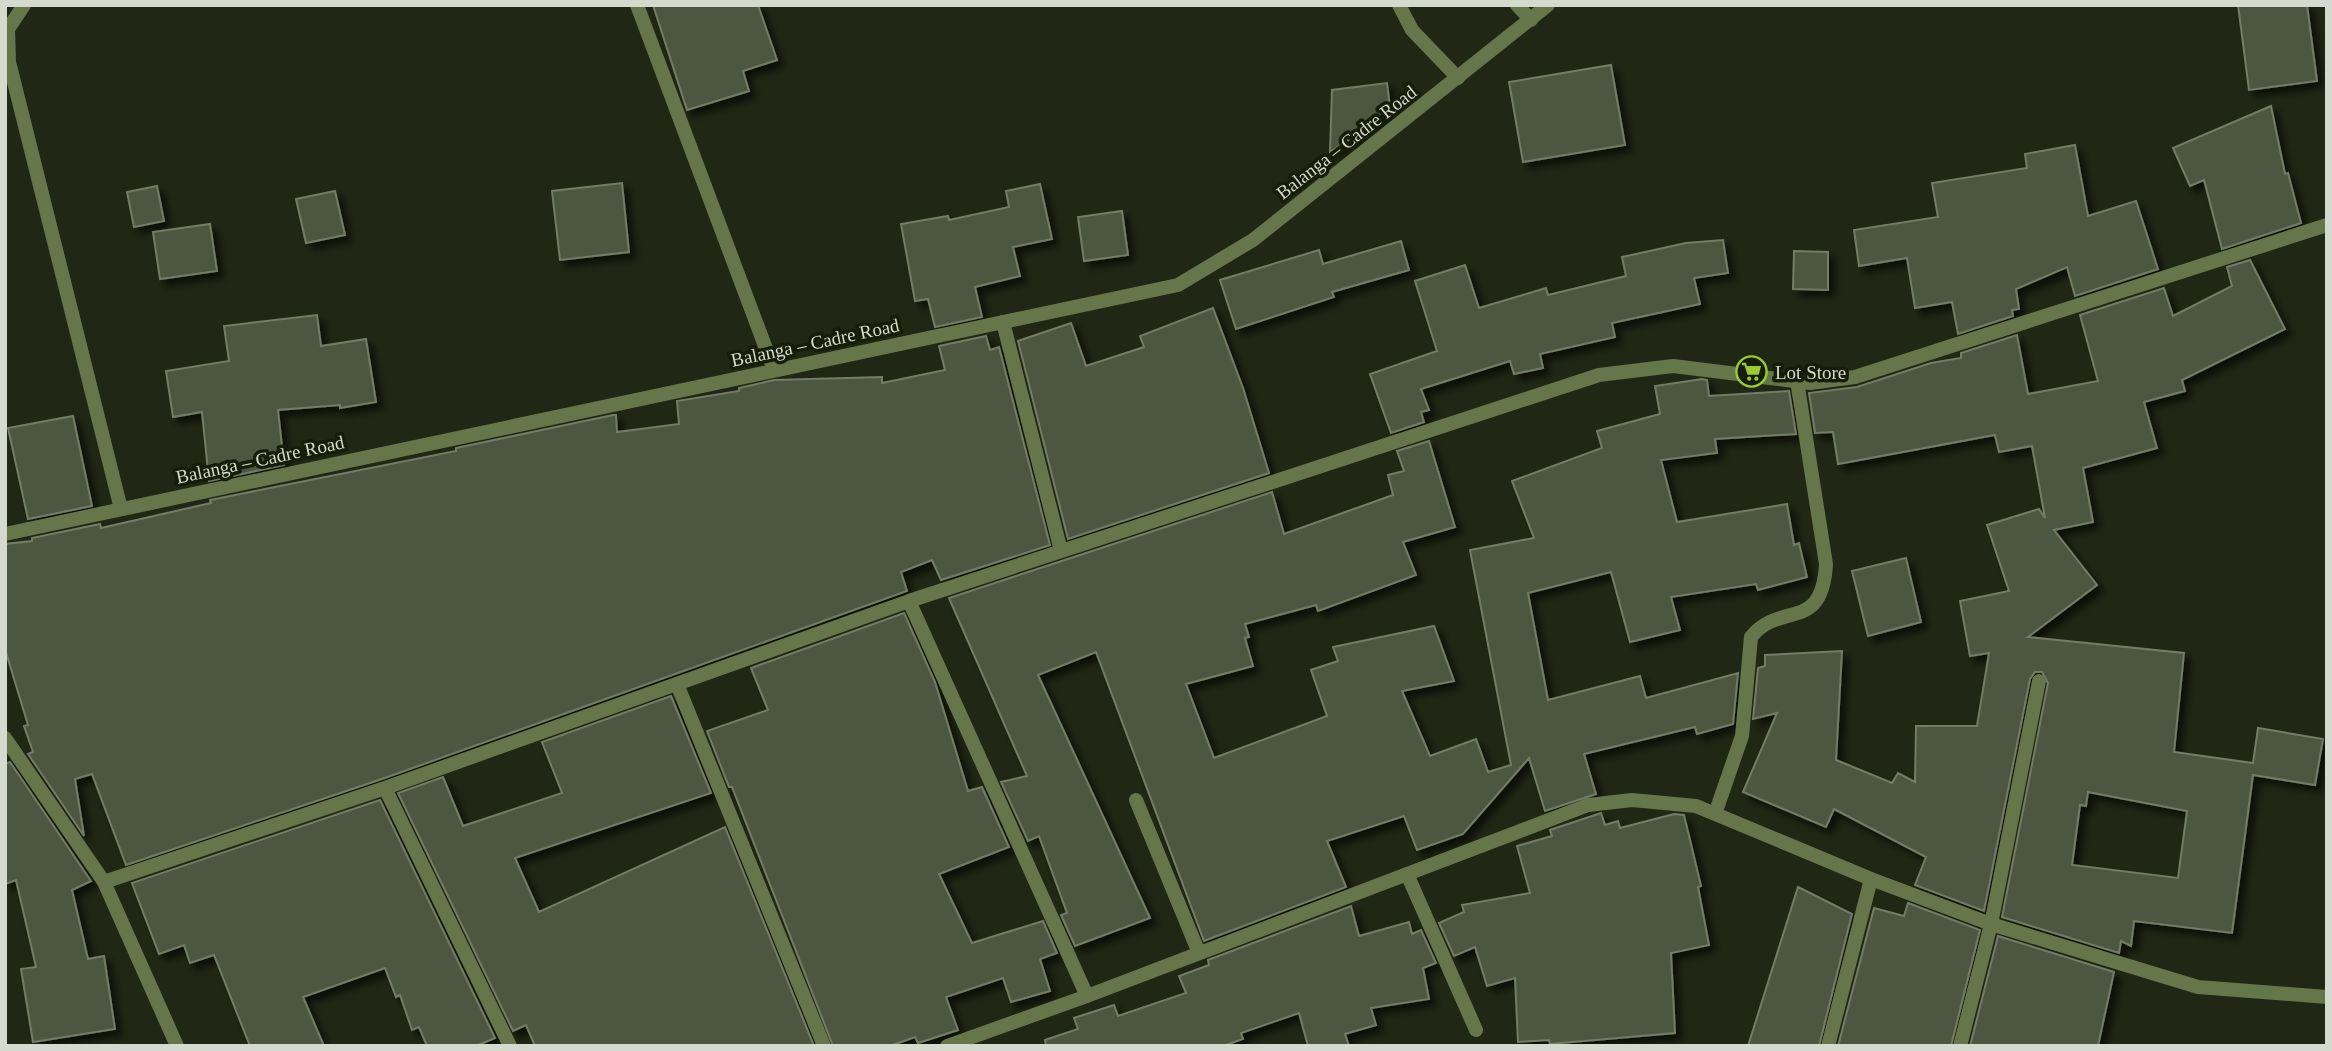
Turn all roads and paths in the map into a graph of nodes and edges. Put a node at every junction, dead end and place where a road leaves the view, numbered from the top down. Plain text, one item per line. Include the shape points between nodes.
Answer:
1 (24, 5) edge
2 (637, 5) edge
3 (1399, 5) edge
4 (1517, 5) edge
5 (1548, 5) edge
6 (1531, 20) junction
7 (1458, 78) junction
8 (2327, 225) edge
9 (1003, 322) junction
10 (774, 370) junction
11 (1797, 381) junction
12 (121, 509) junction
13 (5, 534) edge
14 (1061, 551) junction
15 (908, 601) junction
16 (2039, 681) dead end
17 (677, 684) junction
18 (5, 738) edge
19 (385, 788) junction
20 (1136, 800) dead end
21 (1716, 814) junction
22 (1407, 874) junction
23 (1871, 879) junction
24 (104, 882) junction
25 (1991, 924) junction
26 (1199, 953) junction
27 (1087, 996) junction
28 (2327, 997) edge
29 (1476, 1030) dead end
30 (177, 1046) edge
31 (510, 1046) edge
32 (824, 1046) edge
33 (947, 1046) edge
34 (1828, 1046) edge
35 (1960, 1046) edge

1 - 12 street via 8,29 9,62
2 - 10 street
3 - 7 street via 1412,30
4 - 6 street
5 - 6 street, Balanga – Cadre Road
6 - 7 street, Balanga – Cadre Road
7 - 9 street, Balanga – Cadre Road via 1253,240 1188,281
8 - 11 street via 1855,377
9 - 10 street, Balanga – Cadre Road
9 - 14 street
10 - 12 street, Balanga – Cadre Road
11 - 14 street via 1673,366 1599,375
11 - 21 street via 1826,564 1825,586 1820,600 1758,628 1751,637 1742,736
12 - 13 street, Balanga – Cadre Road
14 - 15 street
15 - 17 street
15 - 27 street
16 - 25 street
17 - 19 street
17 - 32 street
18 - 24 street
19 - 24 street
19 - 31 street
20 - 26 street
21 - 22 street via 1663,801 1588,805
21 - 23 street
22 - 26 street
22 - 29 street
23 - 25 street
23 - 34 street
24 - 30 street
25 - 28 street via 2198,987
25 - 35 street
26 - 27 street
27 - 33 street

